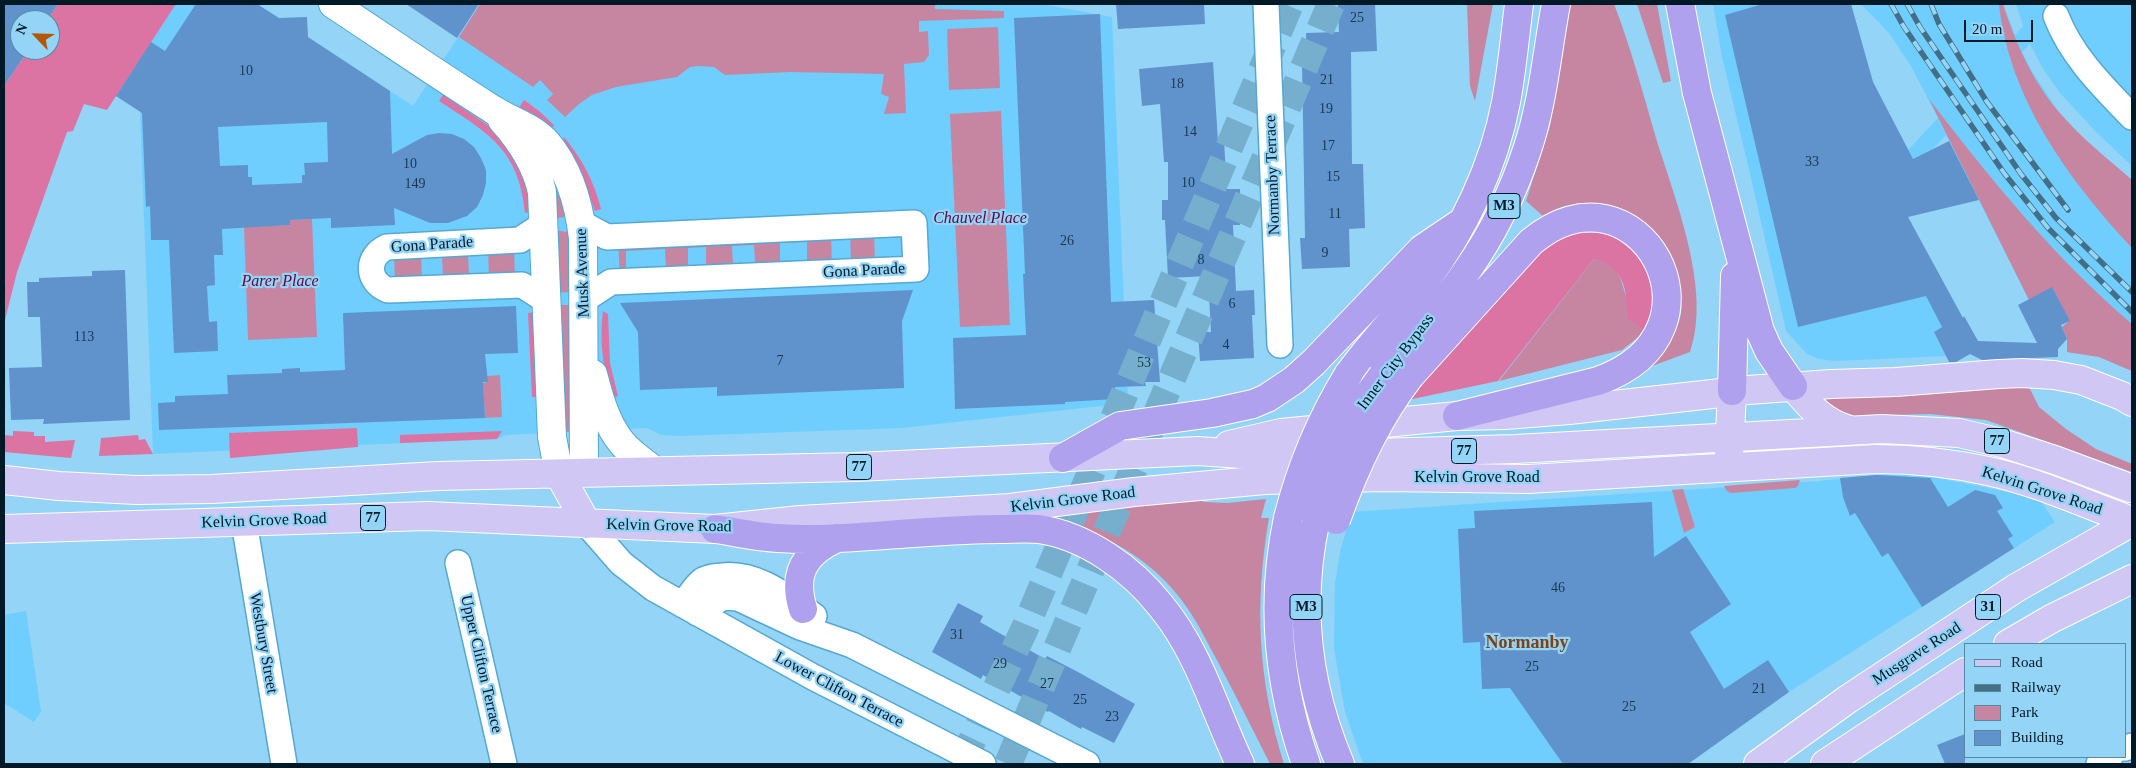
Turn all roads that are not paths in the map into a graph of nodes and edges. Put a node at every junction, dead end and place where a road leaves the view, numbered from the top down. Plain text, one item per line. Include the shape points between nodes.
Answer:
1 (333, 4) edge
2 (1266, 4) edge
3 (1519, 4) edge
4 (1556, 4) edge
5 (1680, 4) edge
6 (2056, 16) dead end
7 (495, 112) junction
8 (2132, 117) edge
9 (1462, 222) junction
10 (581, 223) junction
11 (544, 224) junction
12 (1736, 242) junction
13 (584, 299) junction
14 (547, 300) junction
15 (585, 341) junction
16 (1280, 346) dead end
17 (1793, 386) junction
18 (1732, 391) junction
19 (2132, 402) edge
20 (1457, 416) junction
21 (1856, 431) junction
22 (1730, 438) junction
23 (1198, 451) junction
24 (1062, 458) junction
25 (1728, 467) junction
26 (655, 471) junction
27 (572, 474) junction
28 (4, 480) edge
29 (2130, 488) dead end
30 (1326, 520) junction
31 (244, 522) junction
32 (2132, 522) edge
33 (587, 524) junction
34 (4, 529) edge
35 (715, 529) junction
36 (837, 538) junction
37 (458, 563) dead end
38 (2132, 579) edge
39 (2132, 592) edge
40 (2099, 596) junction
41 (690, 609) junction
42 (803, 609) junction
43 (1279, 641) junction
44 (2010, 643) edge
45 (852, 644) junction
46 (1193, 655) junction
47 (1964, 673) edge
48 (284, 764) edge
49 (504, 764) edge
50 (983, 764) edge
51 (1087, 764) edge
52 (1240, 764) edge
53 (1258, 764) edge
54 (1289, 764) edge
55 (1306, 764) edge
56 (1340, 764) edge
57 (1758, 764) edge
58 (1826, 764) edge

1 - 7 street, Musk Avenue
2 - 16 street, Normanby Terrace
3 - 9 highway, Inner City Bypass / M3 via 1498,136
4 - 30 highway, Inner City Bypass / M3, bridge via 1538,107 1528,148 1512,191 1466,272 1361,406 1346,433 1325,487
5 - 12 highway via 1697,92
6 - 8 street via 2071,49
7 - 10 street, Musk Avenue via 546,142 568,176
7 - 11 street, Musk Avenue via 522,144 535,168 542,192
9 - 24 highway via 1422,249 1314,362 1274,394 1241,407 1120,426
9 - 43 highway, Inner City Bypass / M3, bridge via 1425,280 1348,375 1320,423 1310,446 1283,544 1279,577
10 - 13 street, Musk Avenue
10 - 13 street, Gona Parade via 607,236 914,223 916,269 611,282
11 - 14 street, Musk Avenue
11 - 14 street, Gona Parade via 520,240 386,247 374,255 370,269 376,283 388,290 522,285
12 - 17 highway via 1760,331 1769,351
12 - 18 highway
13 - 15 street, Musk Avenue
14 - 27 street, Musk Avenue via 552,437
15 - 26 street via 612,428 625,446
15 - 27 street, Musk Avenue
17 - 18 main road, Kelvin Grove Road
17 - 19 main road, Kelvin Grove Road via 1999,374 2046,375 2081,380
17 - 21 main road via 1818,414
18 - 20 main road, Kelvin Grove Road via 1505,416
18 - 22 main road
20 - 23 main road, Kelvin Grove Road via 1281,433
20 - 30 highway, bridge via 1598,381 1638,361 1662,325 1666,310 1665,279 1653,250 1630,229 1586,217 1564,222 1543,232 1410,376 1366,445
21 - 22 main road, Kelvin Grove Road / 77
21 - 29 main road, Kelvin Grove Road / 77 via 1959,433 2055,460
22 - 23 main road, Kelvin Grove Road / 77 via 1515,449 1270,456
22 - 25 main road
23 - 24 main road, Kelvin Grove Road / 77
24 - 26 main road, Kelvin Grove Road / 77
25 - 32 main road, Kelvin Grove Road / 77 via 1875,460 1950,464 1990,471 2033,484
25 - 35 main road, Kelvin Grove Road / 77 via 1528,479 1384,477 1266,480 1010,508 800,520
26 - 27 main road, Kelvin Grove Road / 77
27 - 28 main road, Kelvin Grove Road / 77 via 438,476 212,489 136,490
27 - 33 main road
30 - 56 highway, Inner City Bypass / M3 via 1309,558 1306,623 1316,696
31 - 33 main road, Kelvin Grove Road / 77 via 428,516
31 - 34 main road, Kelvin Grove Road / 77
31 - 48 street, Westbury Street
32 - 57 main road, Musgrave Road / 31 via 2016,588 1848,699
33 - 35 main road, Kelvin Grove Road / 77
33 - 41 street, Lower Clifton Terrace via 646,584
35 - 36 highway via 778,538
36 - 42 highway via 814,551 803,566 799,586
36 - 46 highway via 963,529 1039,529 1071,538 1114,562 1146,587
37 - 49 street, Upper Clifton Terrace
38 - 40 main road
39 - 40 main road
40 - 44 main road
41 - 42 street via 694,590 705,579 736,575 760,582
41 - 45 street via 734,597 800,627
41 - 50 street, Lower Clifton Terrace via 812,678
42 - 45 street
43 - 54 highway via 1272,672 1276,712
43 - 55 highway, Inner City Bypass / M3 via 1282,677
45 - 51 street
46 - 52 highway
46 - 53 highway via 1213,672
47 - 58 main road

